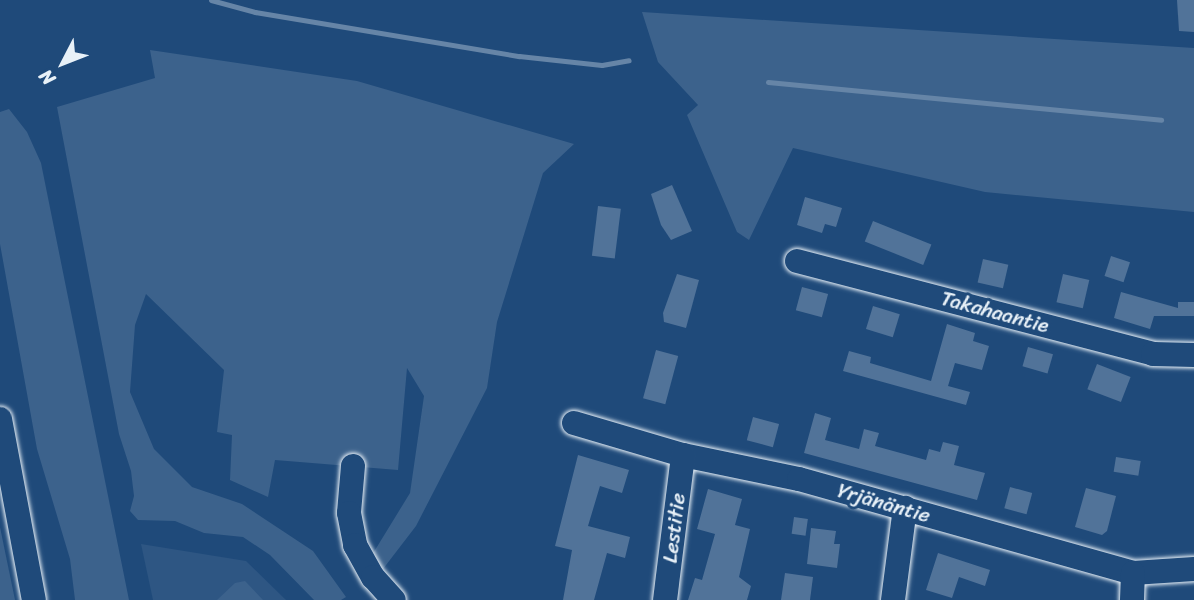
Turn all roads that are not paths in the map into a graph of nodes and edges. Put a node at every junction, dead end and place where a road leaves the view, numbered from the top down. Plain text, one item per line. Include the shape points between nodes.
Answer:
1 (797, 261) dead end
2 (1194, 355) edge
3 (0, 419) edge
4 (574, 423) dead end
5 (683, 455) junction
6 (353, 466) dead end
7 (905, 509) junction
8 (1194, 569) edge
9 (1133, 573) junction
10 (34, 600) edge
11 (394, 600) edge
12 (665, 600) edge
13 (893, 600) edge
14 (1132, 600) edge

1 - 2 street, Takahaantie via 1153,354
3 - 10 street
4 - 5 street, Yrjänäntie
5 - 7 street, Yrjänäntie via 799,479
5 - 12 street, Lestitie
6 - 11 street via 349,513 355,545 373,577
7 - 9 street, Yrjänäntie
7 - 13 street
8 - 9 street, Yrjänäntie
9 - 14 street

